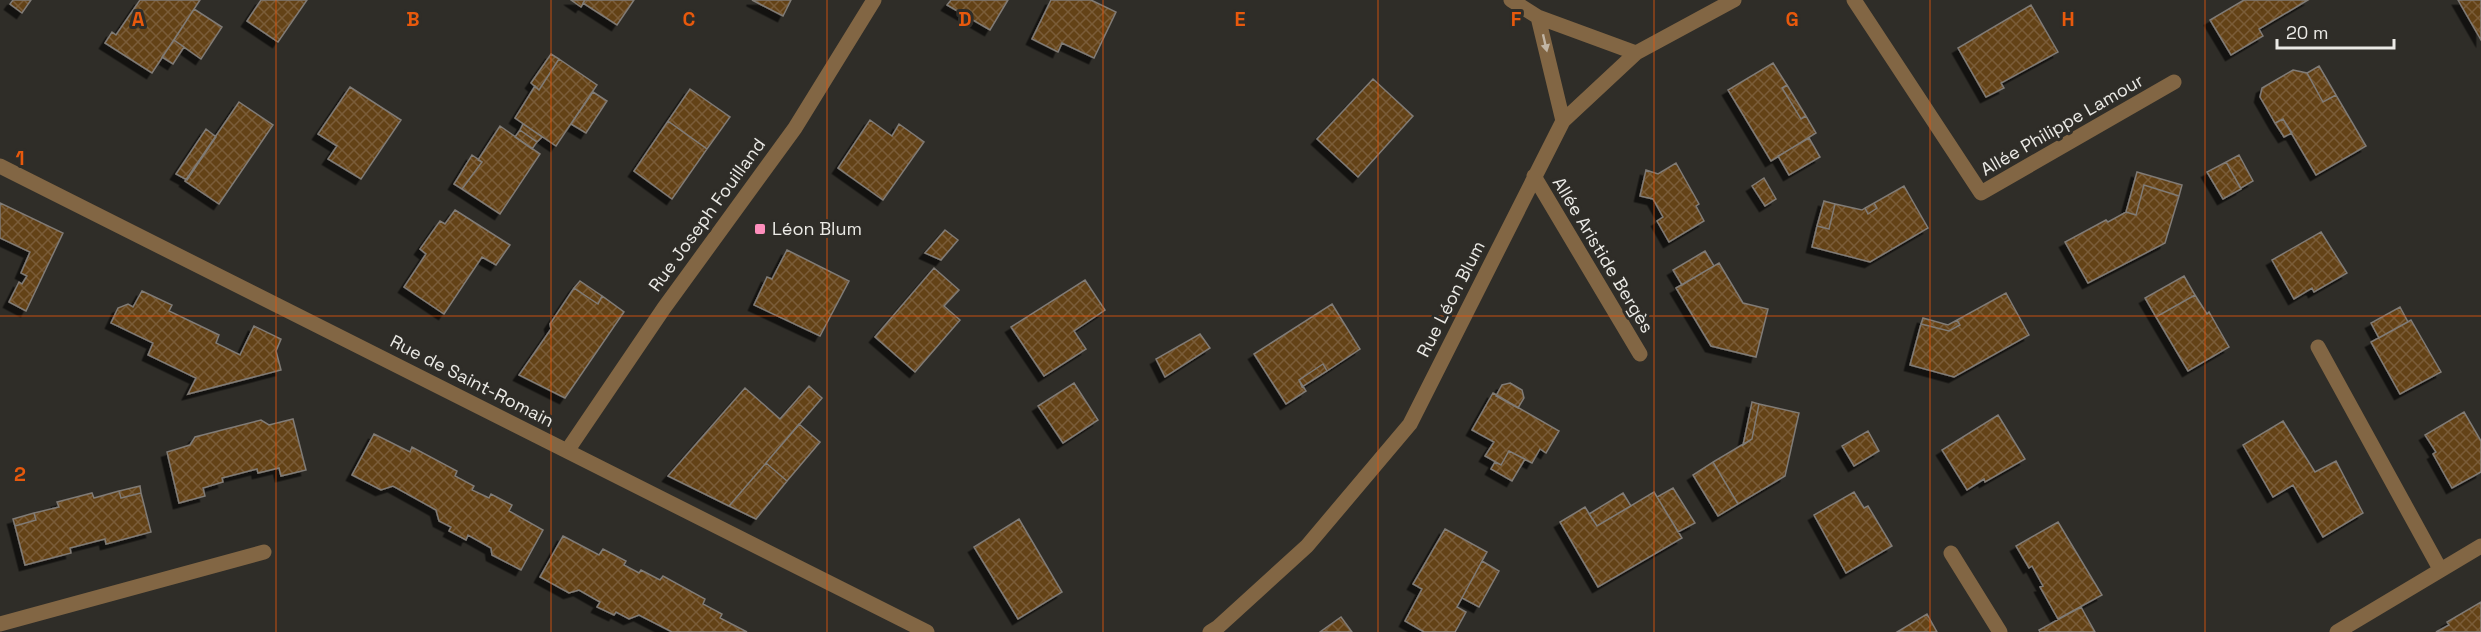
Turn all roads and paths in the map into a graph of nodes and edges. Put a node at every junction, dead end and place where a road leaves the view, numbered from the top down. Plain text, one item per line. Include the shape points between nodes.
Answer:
1 (874, 0) edge
2 (1511, 0) edge
3 (1734, 0) edge
4 (1854, 0) edge
5 (1539, 17) junction
6 (1636, 53) junction
7 (2174, 82) dead end
8 (1563, 122) junction
9 (0, 166) edge
10 (1534, 176) junction
11 (2318, 347) dead end
12 (1640, 354) dead end
13 (567, 451) junction
14 (2481, 546) edge
15 (264, 552) dead end
16 (1951, 553) dead end
17 (2440, 569) junction
18 (0, 624) edge
19 (27, 624) edge
20 (927, 632) edge
21 (1210, 632) edge
22 (2000, 632) edge
23 (2337, 632) edge

1 - 13 street, Rue Joseph Fouilland via 795,128 664,308
2 - 5 street
3 - 6 street, Rue Léon Blum
4 - 7 street, Allée Philippe Lamour via 1982,193
5 - 6 street
5 -> 8 street
6 - 8 street, Rue Léon Blum
8 - 10 street, Rue Léon Blum
9 - 13 street, Rue de Saint-Romain
10 - 12 street, Allée Aristide Bergès
10 - 21 street, Rue Léon Blum via 1410,424 1307,546
11 - 17 street
13 - 20 street, Rue de Saint-Romain
14 - 17 street
15 - 19 street
16 - 22 street
17 - 23 street
18 - 19 street

